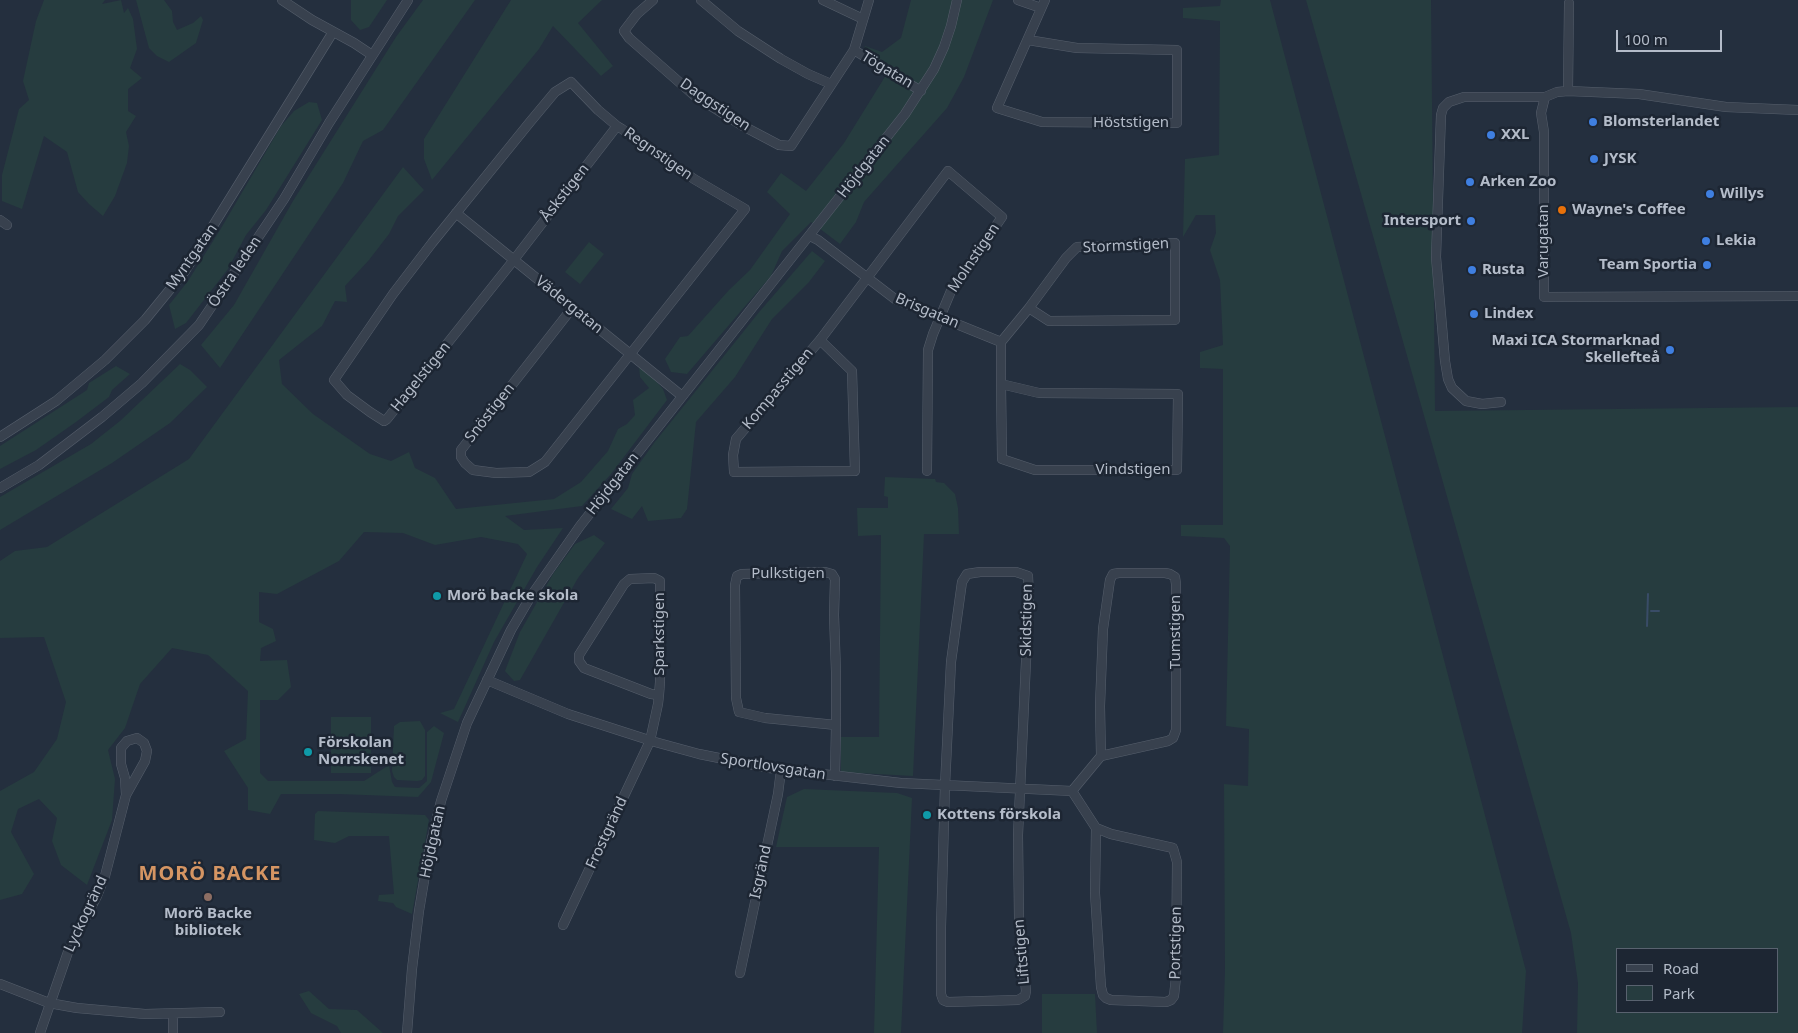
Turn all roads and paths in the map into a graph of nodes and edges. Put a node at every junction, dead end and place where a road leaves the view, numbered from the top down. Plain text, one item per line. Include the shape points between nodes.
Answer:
1 (282, 0) edge
2 (408, 0) edge
3 (653, 0) edge
4 (701, 0) edge
5 (823, 0) edge
6 (869, 0) edge
7 (957, 0) edge
8 (1018, 0) edge
9 (1569, 3) dead end
10 (1043, 4) edge
11 (863, 19) junction
12 (333, 32) junction
13 (1028, 40) junction
14 (854, 50) junction
15 (372, 55) junction
16 (831, 84) junction
17 (921, 91) junction
18 (1568, 91) junction
19 (1545, 97) junction
20 (1798, 110) edge
21 (617, 126) junction
22 (456, 213) junction
23 (810, 236) junction
24 (514, 261) junction
25 (866, 277) junction
26 (1798, 296) edge
27 (573, 307) junction
28 (1029, 308) junction
29 (940, 317) junction
30 (820, 340) junction
31 (1001, 342) junction
32 (630, 355) junction
33 (1001, 384) junction
34 (682, 396) junction
35 (1500, 402) dead end
36 (0, 437) edge
37 (927, 471) dead end
38 (0, 488) edge
39 (487, 680) junction
40 (659, 695) junction
41 (836, 725) junction
42 (650, 741) junction
43 (1101, 756) junction
44 (781, 770) junction
45 (835, 776) junction
46 (945, 786) junction
47 (1020, 789) junction
48 (1072, 791) junction
49 (126, 795) junction
50 (1096, 828) junction
51 (564, 925) dead end
52 (740, 973) dead end
53 (0, 984) edge
54 (49, 1003) junction
55 (220, 1012) dead end
56 (173, 1014) junction
57 (40, 1033) edge
58 (173, 1033) edge
59 (408, 1033) edge

1 - 12 street
2 - 15 street, Östra leden
3 - 16 street, Daggstigen via 624,31 629,38 696,96 778,145 791,146
4 - 16 street via 738,32 781,59
5 - 11 street
6 - 11 street, Daggstigen
7 - 17 street, Höjdgatan via 944,47
8 - 10 street
9 - 18 street
10 - 13 street, Höststigen
11 - 14 street, Daggstigen
12 - 15 street
12 - 36 street, Myntgatan via 185,271 145,320 56,400
13 - 13 street, Höststigen via 997,108 1042,122 1177,123 1177,50 1077,48
14 - 16 street, Daggstigen
14 - 17 street, Tögatan
15 - 38 street, Östra leden via 284,199 199,325 142,384 102,417 38,465
17 - 23 street, Höjdgatan
18 - 19 street
18 - 20 street via 1639,94 1726,107
19 - 26 street, Varugatan via 1541,113 1544,132 1544,296
19 - 35 street via 1464,96 1445,104 1440,115 1436,257 1448,379 1452,388 1466,401 1482,404
21 - 22 street, Regnstigen via 571,82 555,92
21 - 24 street, Åskstigen
21 - 32 street, Regnstigen via 679,170 745,208
22 - 24 street, Vädergatan
22 - 24 street, Hagelstigen via 393,294 334,380 347,394 384,421 387,419
23 - 25 street, Brisgatan
23 - 34 street, Höjdgatan
24 - 27 street, Vädergatan
25 - 29 street, Brisgatan via 895,299
25 - 29 street, Molnstigen via 948,170 1002,217 951,291
25 - 30 street, Kompasstigen
27 - 32 street, Vädergatan
27 - 32 street, Snöstigen via 461,450 461,457 473,470 496,473 536,469
28 - 28 street, Stormstigen via 1049,321 1175,320 1176,243 1077,247
28 - 31 street, Stormstigen
29 - 31 street, Brisgatan
29 - 37 street, Molnstigen via 928,350
30 - 30 street, Kompasstigen via 852,370 855,471 734,472 736,439
31 - 33 street, Vindstigen
32 - 34 street, Vädergatan
33 - 33 street, Vindstigen via 1039,394 1178,394 1177,470 1035,470 1002,459
34 - 39 street, Höjdgatan via 555,560 511,630
39 - 42 street, Sportlovsgatan via 568,714
39 - 59 street, Höjdgatan via 453,762 429,851 412,969
40 - 40 street, Sparkstigen via 660,581 654,578 630,579 578,655 579,661 584,668
40 - 42 street, Sparkstigen
41 - 41 street, Pulkstigen via 835,579 832,574 737,576 736,698 739,712
41 - 45 street, Pulkstigen
42 - 44 street, Sportlovsgatan
42 - 51 street, Frostgränd
43 - 43 street, Tumstigen via 1173,738 1176,730 1176,584 1175,577 1170,574 1119,573 1113,574 1110,580 1103,629
43 - 48 street
44 - 45 street, Sportlovsgatan
44 - 52 street, Isgränd
45 - 46 street, Sportlovsgatan
46 - 47 street, Sportlovsgatan
46 - 47 street, Skidstigen via 951,662 962,582 970,573 1016,572 1028,576 1029,585
46 - 47 street, Liftstigen via 941,994 948,1002 1018,1000 1025,996 1019,919
47 - 48 street, Sportlovsgatan
48 - 50 street
49 - 49 street, Lyckogränd via 121,748 127,741 137,738 147,751 145,761
49 - 54 street, Lyckogränd via 105,876 68,952
50 - 50 street, Portstigen via 1173,848 1177,862 1176,977 1171,1000 1110,1000 1103,995 1095,893
53 - 54 street
54 - 56 street via 106,1011
54 - 57 street, Lyckogränd
55 - 56 street
56 - 58 street

